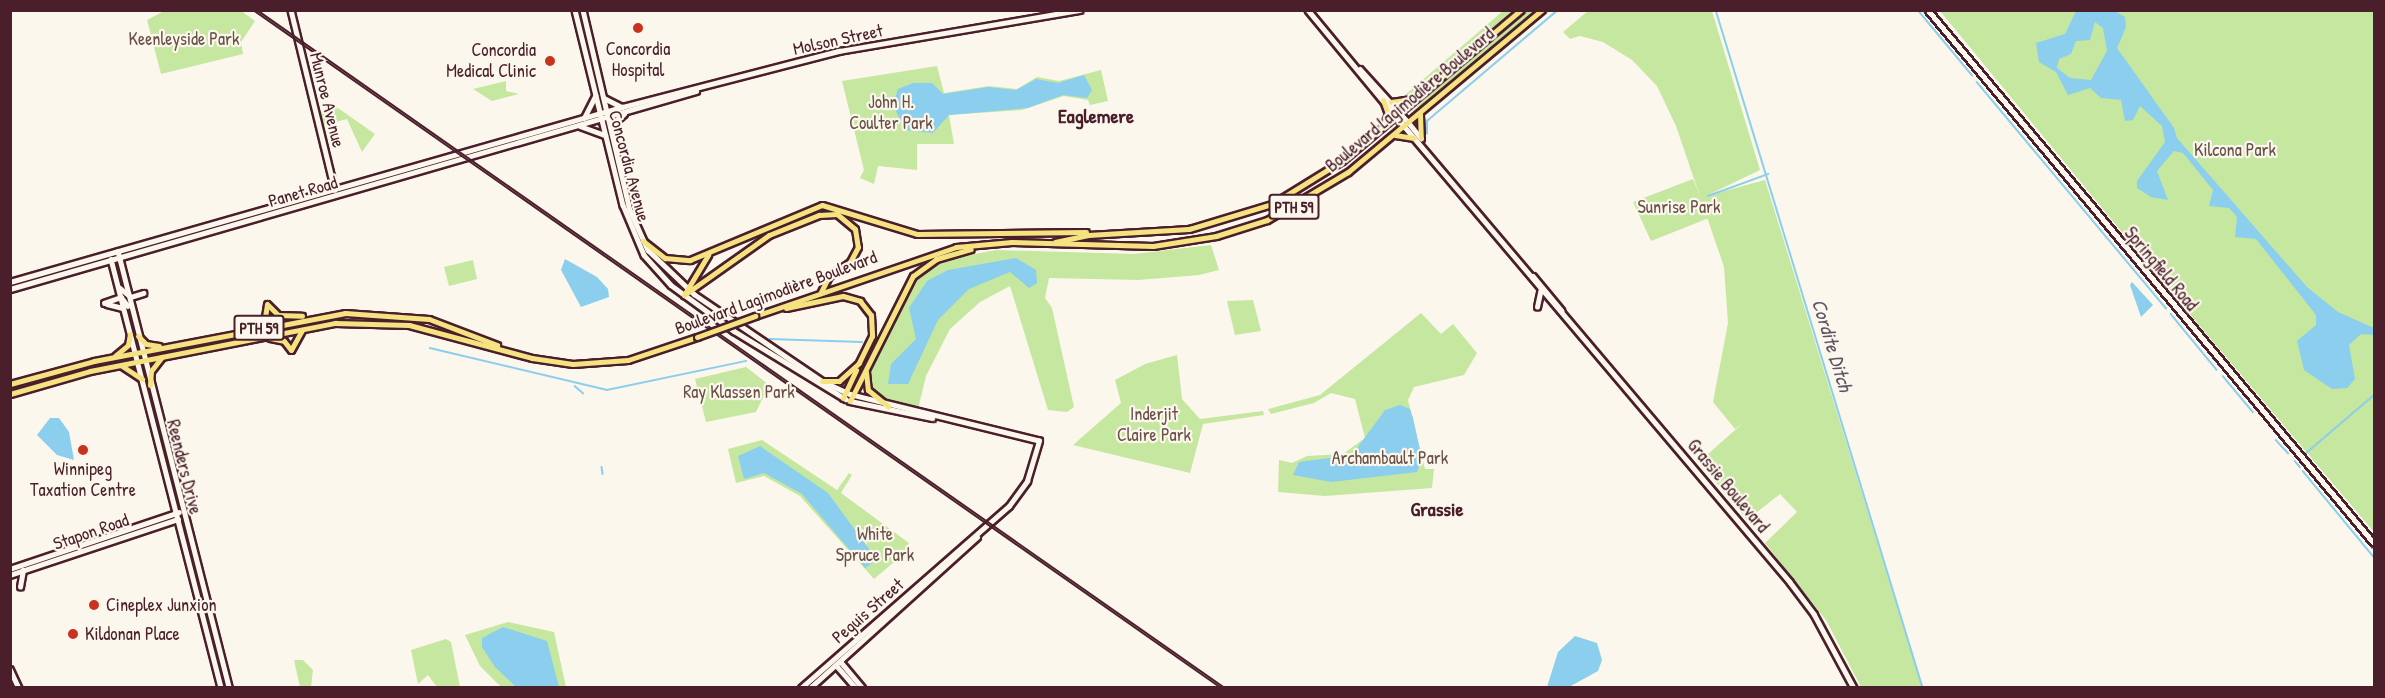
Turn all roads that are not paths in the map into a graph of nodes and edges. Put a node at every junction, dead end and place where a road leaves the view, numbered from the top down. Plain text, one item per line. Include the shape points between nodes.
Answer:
1 (291, 10) edge
2 (576, 10) edge
3 (583, 10) edge
4 (1080, 10) edge
5 (1308, 10) edge
6 (1521, 10) edge
7 (1542, 10) edge
8 (1928, 10) edge
9 (1355, 65) junction
10 (709, 85) junction
11 (596, 94) junction
12 (1422, 94) junction
13 (603, 96) junction
14 (1383, 100) junction
15 (1391, 102) junction
16 (622, 107) junction
17 (1423, 110) junction
18 (607, 112) junction
19 (600, 114) junction
20 (624, 114) junction
21 (1398, 114) junction
22 (584, 118) junction
23 (608, 118) junction
24 (602, 120) junction
25 (1406, 124) junction
26 (580, 126) junction
27 (1379, 130) junction
28 (613, 136) junction
29 (606, 137) junction
30 (1418, 138) junction
31 (1386, 141) junction
32 (336, 193) junction
33 (1106, 233) junction
34 (643, 241) junction
35 (999, 242) junction
36 (1048, 244) junction
37 (118, 251) junction
38 (712, 252) junction
39 (135, 253) junction
40 (110, 254) junction
41 (119, 258) junction
42 (111, 260) junction
43 (95, 265) junction
44 (123, 274) junction
45 (1532, 274) junction
46 (116, 277) junction
47 (10, 282) edge
48 (125, 284) junction
49 (834, 288) junction
50 (1540, 288) junction
51 (10, 289) edge
52 (688, 289) junction
53 (819, 293) junction
54 (684, 295) junction
55 (128, 296) junction
56 (121, 297) junction
57 (852, 298) junction
58 (1537, 308) dead end
59 (124, 309) junction
60 (1564, 313) junction
61 (755, 316) junction
62 (314, 317) junction
63 (309, 327) junction
64 (135, 328) junction
65 (246, 331) junction
66 (130, 334) junction
67 (138, 336) junction
68 (253, 338) junction
69 (167, 346) junction
70 (138, 352) junction
71 (514, 354) junction
72 (164, 356) junction
73 (115, 357) junction
74 (141, 361) junction
75 (859, 363) junction
76 (867, 364) junction
77 (120, 365) junction
78 (142, 379) junction
79 (822, 381) junction
80 (10, 384) edge
81 (150, 385) junction
82 (10, 394) edge
83 (848, 397) junction
84 (888, 406) junction
85 (944, 419) junction
86 (163, 453) junction
87 (173, 503) junction
88 (178, 512) junction
89 (166, 516) junction
90 (179, 519) junction
91 (83, 541) junction
92 (2374, 543) edge
93 (85, 548) junction
94 (35, 558) junction
95 (38, 565) junction
96 (10, 568) edge
97 (23, 570) junction
98 (10, 576) edge
99 (838, 661) junction
100 (10, 669) edge
101 (19, 687) edge
102 (221, 687) edge
103 (229, 687) edge
104 (801, 687) edge
105 (810, 687) edge
106 (856, 687) edge
107 (863, 687) edge
108 (1854, 687) edge

1 - 32 street, Munroe Avenue
2 - 11 street, Concordia Avenue
3 - 13 street, Concordia Avenue
4 - 10 street, Molson Street via 839,51
5 - 9 street, Grassie Boulevard
6 - 12 main road, Boulevard Lagimodière Boulevard / PTH 59
7 - 17 main road, Boulevard Lagimodière Boulevard / PTH 59
8 - 92 street, Springfield Road
9 - 14 street, Grassie Boulevard
9 - 15 street, Grassie Boulevard
10 - 16 street, Molson Street
10 - 20 street, Molson Street
11 - 19 street, Concordia Avenue
11 - 22 street via 592,110
12 - 15 main road
12 - 21 main road, Boulevard Lagimodière Boulevard / PTH 59
13 - 16 street via 609,104
13 - 18 street, Concordia Avenue
14 - 21 street, Grassie Boulevard
14 - 27 main road via 1388,115
15 - 21 street, Grassie Boulevard
16 - 18 street, Molson Street
17 - 25 main road, Boulevard Lagimodière Boulevard / PTH 59
17 - 30 main road via 1417,121
18 - 19 street, Molson Street
18 - 23 street, Concordia Avenue
19 - 22 street, Panet Road
19 - 24 street, Concordia Avenue
20 - 23 street, Molson Street
20 - 28 street via 617,120
21 - 25 street, Grassie Boulevard
21 - 27 main road, Boulevard Lagimodière Boulevard / PTH 59
22 - 32 street, Panet Road
23 - 24 street, Molson Street
23 - 28 street, Concordia Avenue
24 - 26 street, Panet Road
24 - 29 street, Concordia Avenue
25 - 30 street, Grassie Boulevard
25 - 31 main road, Boulevard Lagimodière Boulevard / PTH 59
26 - 29 street via 599,129
26 - 32 street, Panet Road
27 - 33 main road, Boulevard Lagimodière Boulevard / PTH 59 via 1308,184 1246,214 1166,232
28 - 34 street, Concordia Avenue
29 - 54 street, Concordia Avenue via 633,236 655,269
30 - 31 main road via 1399,133
30 - 45 street, Grassie Boulevard
31 - 36 main road, Boulevard Lagimodière Boulevard / PTH 59 via 1306,200 1230,232 1153,246
32 - 37 street, Panet Road
32 - 39 street, Panet Road
33 - 36 main road, Boulevard Lagimodière Boulevard / PTH 59
33 - 38 main road via 1011,230 917,234 822,205
34 - 38 main road via 675,260
34 - 52 street, Concordia Avenue via 665,270
35 - 36 main road, Boulevard Lagimodière Boulevard / PTH 59
35 - 49 main road, Boulevard Lagimodière Boulevard / PTH 59 via 927,255
35 - 76 main road via 943,256 917,271 900,296
37 - 40 street, Panet Road
37 - 41 street, Reenders Drive
38 - 52 main road
39 - 41 street, Panet Road
39 - 44 street via 124,262
40 - 42 street, Reenders Drive
40 - 47 street, Panet Road
41 - 42 street, Panet Road
41 - 44 street, Reenders Drive
42 - 43 street, Panet Road
42 - 46 street, Reenders Drive
43 - 46 street via 107,266
43 - 51 street, Panet Road
44 - 48 street, Reenders Drive
45 - 50 street, Grassie Boulevard
45 - 60 street, Grassie Boulevard
46 - 55 street
46 - 56 street, Reenders Drive
48 - 55 street, Reenders Drive
48 - 55 street via 132,292 143,293
49 - 53 main road, Boulevard Lagimodière Boulevard / PTH 59
49 - 57 main road
50 - 58 street
50 - 60 street, Grassie Boulevard
52 - 53 main road via 769,235 809,218 837,214 855,229 858,246 850,262 831,274
52 - 54 main road
52 - 79 street, Concordia Avenue
53 - 61 main road, Boulevard Lagimodière Boulevard / PTH 59
54 - 83 street, Concordia Avenue via 764,351
55 - 64 street, Reenders Drive
56 - 59 street, Reenders Drive
56 - 59 street via 104,303 118,303
56 - 64 street
57 - 61 main road via 831,297
57 - 75 main road via 868,309 873,326
59 - 66 street, Reenders Drive
60 - 108 street, Grassie Boulevard via 1790,582 1814,614
61 - 71 main road, Boulevard Lagimodière Boulevard / PTH 59, bridge via 643,356 603,364 559,363
62 - 65 main road, Boulevard Lagimodière Boulevard / PTH 59
62 - 65 main road via 278,315 267,304 263,321
62 - 71 main road, Boulevard Lagimodière Boulevard / PTH 59 via 356,312 410,315 459,327
63 - 68 main road, Boulevard Lagimodière Boulevard / PTH 59
63 - 68 main road via 296,335 291,350 279,338
63 - 71 main road, Boulevard Lagimodière Boulevard / PTH 59 via 359,322 410,325
64 - 67 street, Reenders Drive
65 - 69 main road, Boulevard Lagimodière Boulevard / PTH 59
66 - 70 street, Reenders Drive
66 - 73 main road via 128,345
67 - 69 main road via 146,344
67 - 70 street, Reenders Drive
68 - 72 main road, Boulevard Lagimodière Boulevard / PTH 59
69 - 70 main road, Boulevard Lagimodière Boulevard / PTH 59
70 - 73 main road, Boulevard Lagimodière Boulevard / PTH 59
70 - 74 street, Reenders Drive
72 - 74 main road, Boulevard Lagimodière Boulevard / PTH 59
72 - 81 main road via 152,368
73 - 80 main road, Boulevard Lagimodière Boulevard / PTH 59
74 - 77 main road, Boulevard Lagimodière Boulevard / PTH 59
74 - 78 street, Reenders Drive
74 - 81 street, Reenders Drive
75 - 79 main road via 839,381
75 - 83 main road
76 - 83 main road
76 - 84 main road via 868,390
77 - 78 main road
77 - 82 main road, Boulevard Lagimodière Boulevard / PTH 59
78 - 86 street, Reenders Drive
79 - 83 street, Concordia Avenue
81 - 86 street, Reenders Drive
83 - 84 street
83 - 85 street via 890,413
84 - 85 street
85 - 99 street, Peguis Street via 1039,441 1021,491
86 - 87 street, Reenders Drive
86 - 88 street, Reenders Drive
87 - 88 street, Reenders Drive
87 - 89 street
88 - 89 street, Stapon Road
88 - 90 street, Reenders Drive
89 - 91 street, Stapon Road
90 - 93 street, Stapon Road
90 - 102 street, Reenders Drive
90 - 103 street, Reenders Drive
91 - 93 street
91 - 94 street, Stapon Road
93 - 95 street, Stapon Road
94 - 95 street
94 - 96 street, Stapon Road
95 - 97 street, Stapon Road
97 - 98 street, Stapon Road
97 - 98 street via 20,587
99 - 104 street, Peguis Street
99 - 105 street, Peguis Street
99 - 106 street
99 - 107 street
100 - 101 street

